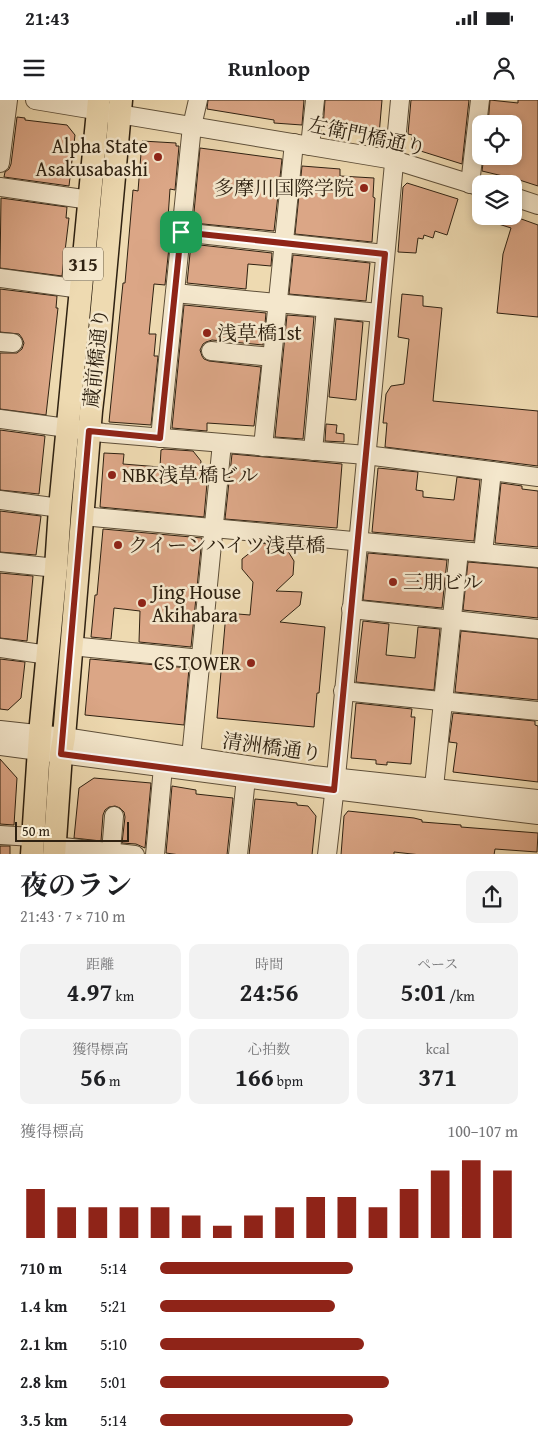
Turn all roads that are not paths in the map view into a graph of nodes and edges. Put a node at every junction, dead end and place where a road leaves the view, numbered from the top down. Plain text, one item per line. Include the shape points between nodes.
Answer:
1 (8, 100) edge
2 (198, 100) edge
3 (315, 100) edge
4 (400, 100) edge
5 (480, 100) edge
6 (46, 101) edge
7 (109, 106) edge
8 (192, 126) junction
9 (302, 145) junction
10 (394, 160) junction
11 (0, 163) edge
12 (476, 175) edge
13 (472, 184) edge
14 (0, 187) edge
15 (90, 200) junction
16 (522, 200) edge
17 (538, 205) edge
18 (181, 232) junction
19 (284, 243) junction
20 (385, 254) junction
21 (0, 278) edge
22 (81, 289) junction
23 (175, 293) junction
24 (278, 303) junction
25 (326, 308) junction
26 (379, 313) junction
27 (211, 351) dead end
28 (272, 357) junction
29 (0, 419) edge
30 (78, 429) junction
31 (160, 438) junction
32 (222, 443) junction
33 (263, 446) junction
34 (313, 451) junction
35 (366, 455) junction
36 (492, 471) junction
37 (538, 477) edge
38 (0, 500) edge
39 (60, 508) junction
40 (82, 516) junction
41 (214, 528) junction
42 (357, 542) junction
43 (459, 551) junction
44 (483, 553) junction
45 (538, 558) edge
46 (0, 562) edge
47 (56, 568) junction
48 (351, 609) junction
49 (452, 620) junction
50 (538, 629) edge
51 (71, 646) junction
52 (0, 648) edge
53 (48, 655) junction
54 (201, 659) junction
55 (343, 691) junction
56 (443, 702) junction
57 (538, 711) edge
58 (0, 730) edge
59 (51, 744) junction
60 (0, 746) edge
61 (191, 757) junction
62 (164, 767) junction
63 (246, 778) junction
64 (335, 784) junction
65 (434, 787) junction
66 (538, 799) edge
67 (538, 814) edge
68 (114, 816) dead end
69 (0, 835) edge
70 (33, 846) edge
71 (54, 850) edge
72 (112, 853) edge
73 (135, 854) edge
74 (155, 854) edge
75 (238, 854) edge
76 (327, 854) edge

1 - 11 street
2 - 8 street
3 - 9 street
4 - 10 street
5 - 12 street
6 - 7 street, 左衛門橋通り
7 - 8 street, 左衛門橋通り
7 - 15 main road, 蔵前橋通り / 315
7 - 30 main road, 蔵前橋通り / 315 via 99,341
8 - 9 street, 左衛門橋通り
8 - 18 street
9 - 10 street, 左衛門橋通り
9 - 19 street
10 - 13 street, 左衛門橋通り
10 - 20 street
14 - 15 street
15 - 22 main road, 蔵前橋通り / 315
16 - 17 street
18 - 19 street
18 - 23 street
19 - 20 street
19 - 24 street
20 - 26 street
21 - 22 street
22 - 30 main road, 蔵前橋通り / 315
23 - 24 street
23 - 31 street
24 - 25 street
24 - 28 street
25 - 26 street
25 - 34 street
26 - 35 street
27 - 28 street
28 - 33 street
29 - 30 street
30 - 31 street
30 - 39 main road, 蔵前橋通り / 315
30 - 40 main road, 蔵前橋通り / 315
31 - 32 street
32 - 33 street
32 - 41 street
33 - 34 street
34 - 35 street
35 - 36 street
35 - 42 street
36 - 37 street
36 - 44 street
38 - 39 street
39 - 47 main road, 蔵前橋通り / 315
40 - 41 street
40 - 51 main road, 蔵前橋通り / 315
41 - 42 street
41 - 54 street
42 - 43 street
42 - 48 street
43 - 44 street
43 - 49 street
44 - 45 street
46 - 47 street
47 - 53 main road, 蔵前橋通り / 315
48 - 49 street
48 - 55 street
49 - 50 street
49 - 56 street
51 - 54 street
51 - 59 main road, 蔵前橋通り / 315
52 - 53 street
53 - 59 main road, 蔵前橋通り / 315
54 - 61 street
55 - 56 street
55 - 64 street
56 - 57 street
56 - 65 street
58 - 59 street, 清洲橋通り
59 - 60 street, 清洲橋通り
59 - 61 street, 清洲橋通り
59 - 62 street, 清洲橋通り
59 - 70 main road, 蔵前橋通り / 315
59 - 71 main road, 蔵前橋通り / 315
61 - 64 street, 清洲橋通り
62 - 63 street, 清洲橋通り
62 - 74 street
63 - 64 street, 清洲橋通り
63 - 75 street
64 - 65 street, 清洲橋通り
64 - 67 street, 清洲橋通り
64 - 76 street
65 - 66 street, 清洲橋通り
68 - 72 street
69 - 70 street
71 - 72 street
72 - 73 street

